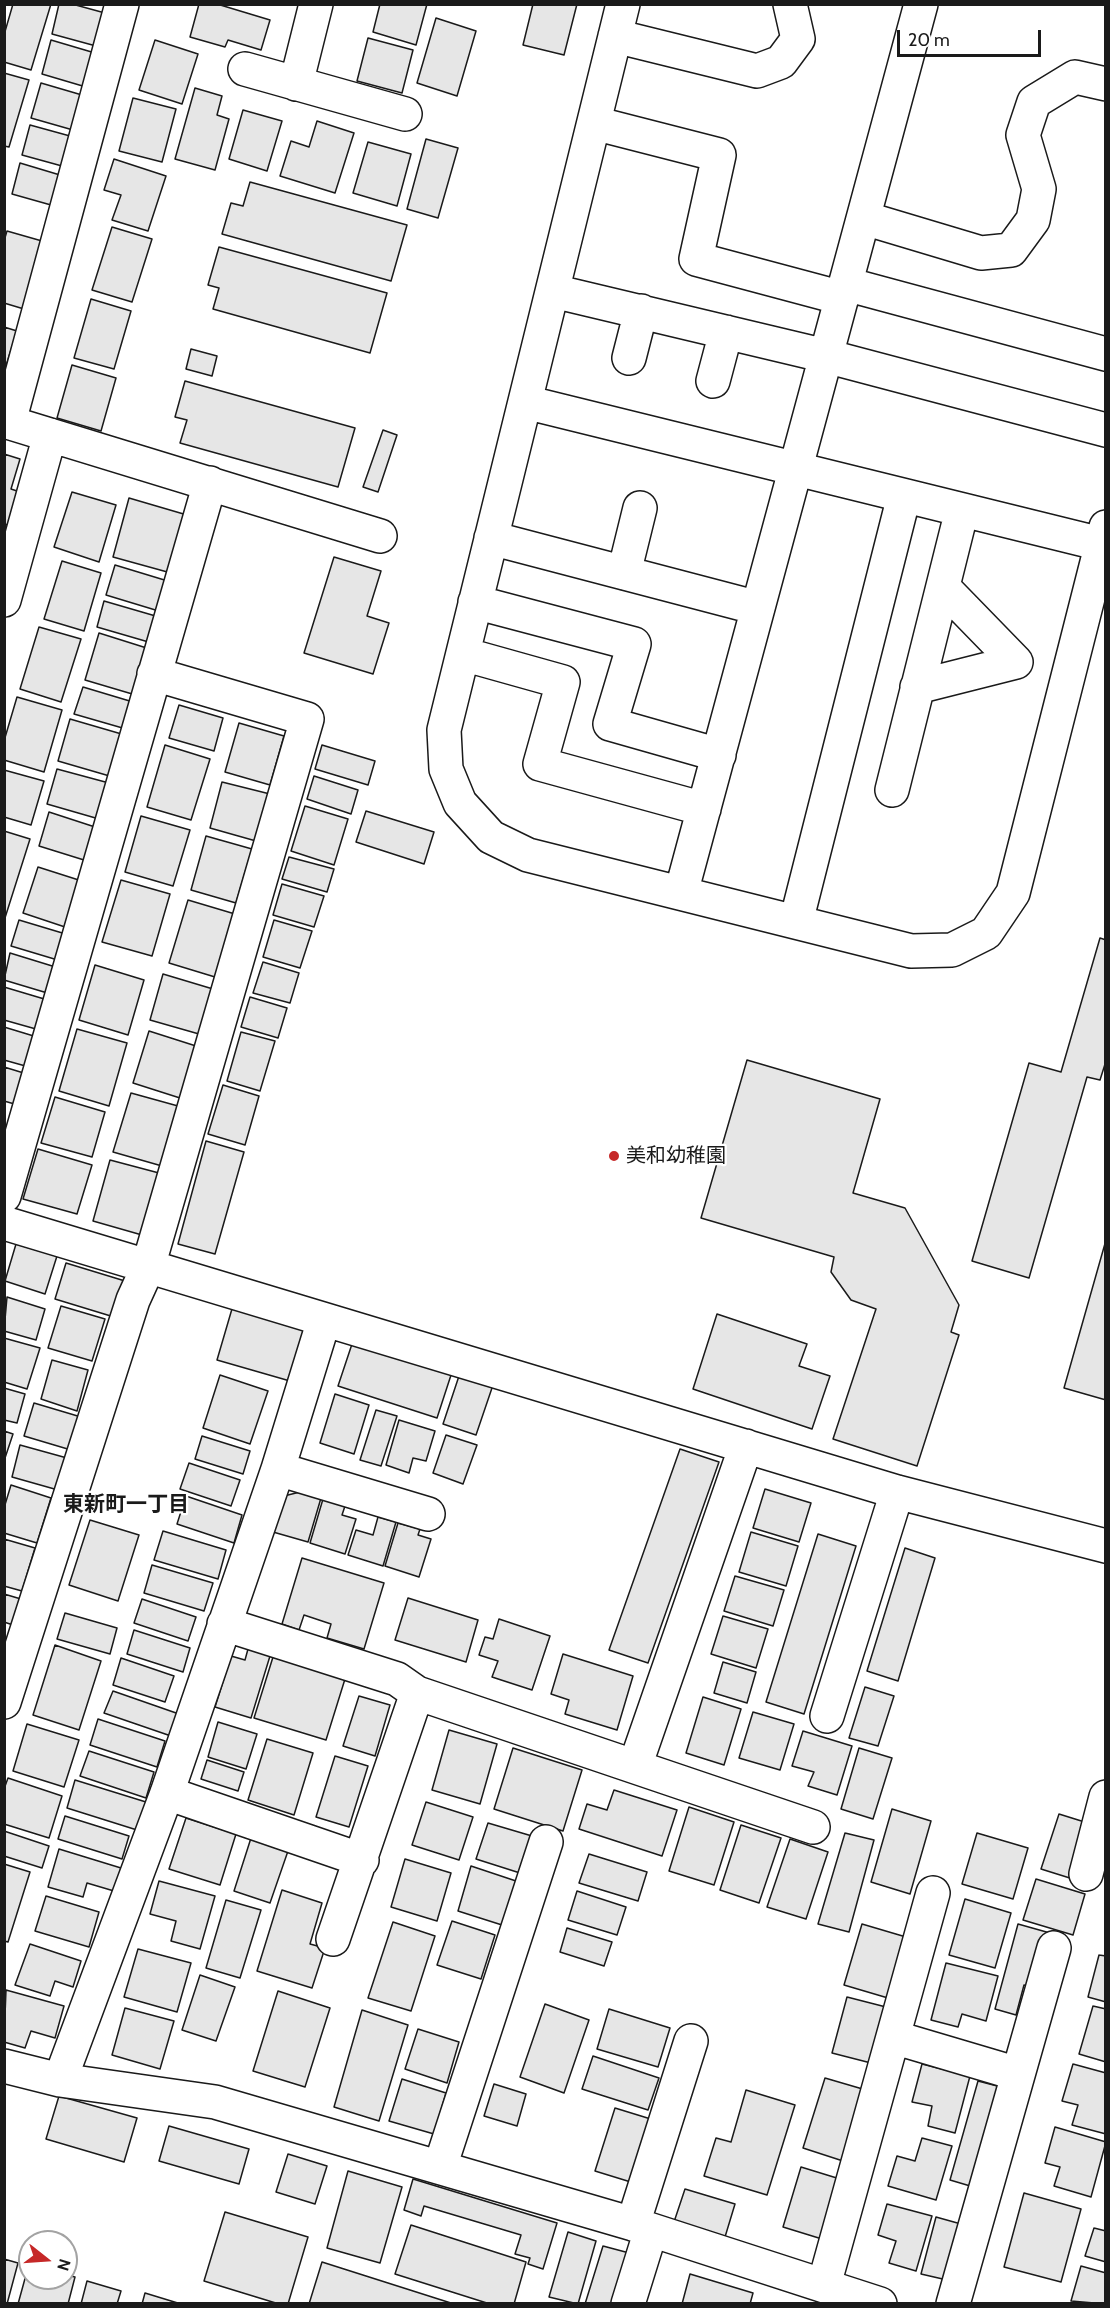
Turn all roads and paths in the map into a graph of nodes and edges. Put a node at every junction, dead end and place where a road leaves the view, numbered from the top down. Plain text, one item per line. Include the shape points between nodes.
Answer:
1 (122, 4) edge
2 (316, 4) edge
3 (624, 4) edge
4 (790, 4) edge
5 (921, 4) edge
6 (615, 36) junction
7 (245, 69) dead end
8 (296, 84) junction
9 (1106, 84) edge
10 (405, 114) dead end
11 (594, 123) junction
12 (864, 218) junction
13 (553, 291) junction
14 (844, 291) junction
15 (641, 311) junction
16 (726, 332) junction
17 (1106, 354) edge
18 (826, 356) junction
19 (629, 358) dead end
20 (713, 381) dead end
21 (525, 402) junction
22 (7, 421) edge
23 (1106, 430) edge
24 (50, 435) junction
25 (795, 469) junction
26 (210, 483) junction
27 (904, 496) junction
28 (640, 508) dead end
29 (962, 510) junction
30 (1103, 535) edge
31 (380, 536) dead end
32 (492, 538) junction
33 (624, 573) junction
34 (943, 587) junction
35 (4, 600) edge
36 (475, 602) junction
37 (758, 608) junction
38 (462, 654) junction
39 (154, 675) junction
40 (917, 687) junction
41 (719, 755) junction
42 (891, 790) dead end
43 (704, 809) junction
44 (681, 893) junction
45 (796, 922) junction
46 (4, 1196) edge
47 (4, 1223) edge
48 (148, 1267) junction
49 (324, 1320) junction
50 (746, 1446) junction
51 (278, 1468) junction
52 (897, 1492) junction
53 (428, 1514) dead end
54 (1106, 1546) edge
55 (224, 1624) junction
56 (417, 1693) junction
57 (4, 1702) edge
58 (827, 1716) dead end
59 (635, 1766) junction
60 (167, 1793) junction
61 (1106, 1797) edge
62 (813, 1827) dead end
63 (546, 1842) dead end
64 (362, 1860) junction
65 (1086, 1874) dead end
66 (933, 1893) dead end
67 (333, 1939) dead end
68 (1053, 1948) dead end
69 (893, 2037) junction
70 (691, 2041) dead end
71 (4, 2066) edge
72 (1018, 2074) junction
73 (60, 2080) junction
74 (440, 2167) junction
75 (642, 2227) junction
76 (824, 2285) junction
77 (628, 2304) edge
78 (880, 2304) edge
79 (953, 2304) edge

1 - 22 street
2 - 8 street
3 - 6 street
4 - 6 street via 798,39 781,62 757,70
5 - 12 street
6 - 11 street
7 - 8 street
8 - 10 street
9 - 12 street via 1075,77 1034,102 1023,135 1039,189 1033,220 1011,250 981,253
11 - 13 street
11 - 14 street via 719,155 696,259
12 - 14 street
13 - 15 street
13 - 21 street
14 - 17 street
14 - 18 street
15 - 16 street
15 - 19 street
16 - 18 street
16 - 20 street
18 - 23 street
18 - 25 street
21 - 25 street
21 - 32 street
22 - 24 street
24 - 26 street
24 - 35 street
25 - 27 street
25 - 37 street
26 - 31 street
26 - 39 street
27 - 29 street
27 - 45 street
28 - 33 street
29 - 30 street
29 - 34 street
30 - 45 street via 1013,893 986,933 952,950 911,951
32 - 33 street
32 - 36 street
33 - 37 street
34 - 40 street
34 - 40 street via 1016,662
36 - 38 street
36 - 41 street via 634,644 610,724
37 - 41 street
38 - 43 street via 563,682 540,764
38 - 44 street via 444,730 446,769 460,803 490,837 528,855
39 - 46 street
39 - 48 street via 307,719
40 - 42 street
41 - 43 street
43 - 44 street
44 - 45 street
47 - 48 street
48 - 49 street
48 - 57 street via 133,1300
49 - 50 street
49 - 51 street
50 - 52 street
50 - 59 street
51 - 53 street
51 - 55 street
52 - 54 street
52 - 58 street
55 - 56 street via 398,1679
55 - 60 street
56 - 59 street
56 - 64 street
59 - 62 street
60 - 64 street
60 - 73 street
61 - 65 street
63 - 74 street
64 - 67 street
66 - 69 street
68 - 72 street
69 - 72 street
69 - 76 street
70 - 75 street
71 - 73 street
72 - 79 street
73 - 74 street via 215,2102
74 - 75 street
75 - 76 street
75 - 77 street
76 - 78 street

